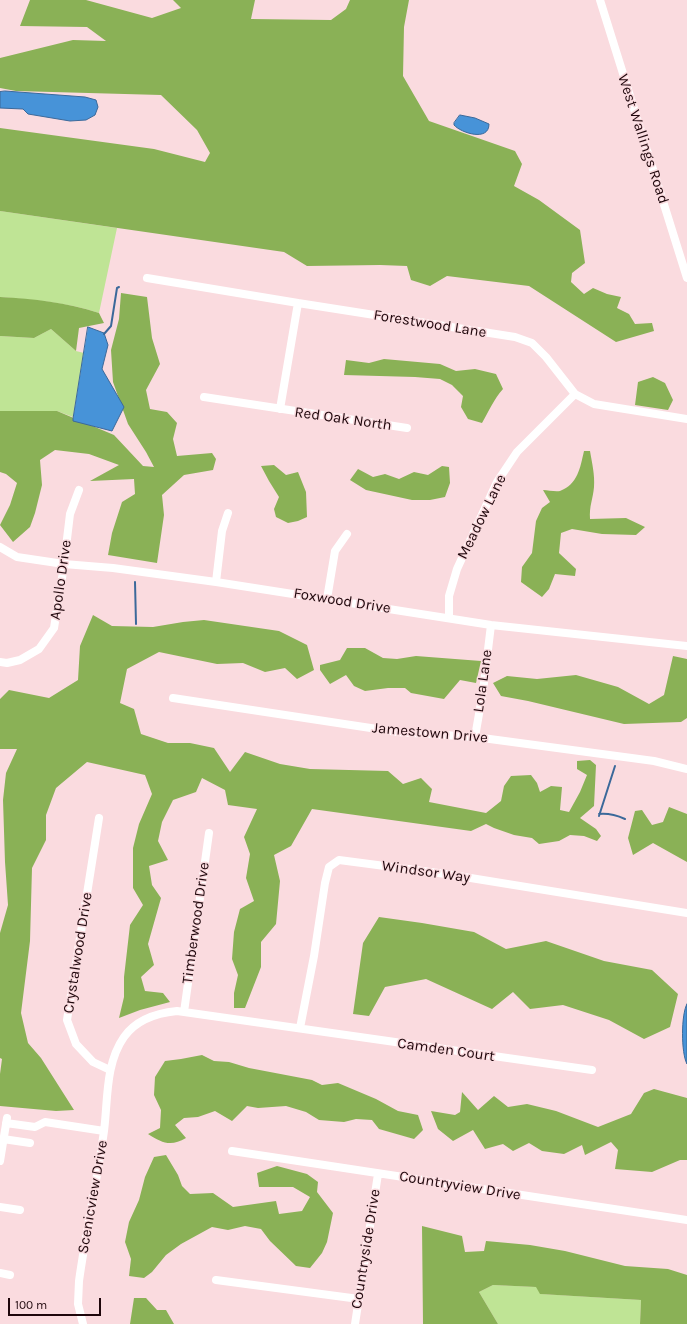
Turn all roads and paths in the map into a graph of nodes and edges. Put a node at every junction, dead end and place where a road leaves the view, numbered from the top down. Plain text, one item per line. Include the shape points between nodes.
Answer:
1 (600, 0) edge
2 (147, 278) dead end
3 (687, 278) edge
4 (298, 303) junction
5 (574, 394) junction
6 (204, 397) dead end
7 (280, 409) junction
8 (687, 419) edge
9 (407, 428) dead end
10 (79, 490) dead end
11 (228, 513) dead end
12 (347, 534) dead end
13 (0, 547) edge
14 (64, 564) junction
15 (216, 582) junction
16 (327, 599) junction
17 (449, 618) junction
18 (491, 625) junction
19 (687, 646) edge
20 (0, 662) edge
21 (173, 698) dead end
22 (475, 736) junction
23 (687, 769) edge
24 (99, 818) dead end
25 (209, 833) dead end
26 (687, 913) edge
27 (184, 1012) junction
28 (300, 1028) junction
29 (110, 1070) junction
30 (592, 1070) dead end
31 (104, 1131) junction
32 (3, 1139) junction
33 (30, 1143) dead end
34 (232, 1151) dead end
35 (0, 1161) edge
36 (378, 1174) junction
37 (0, 1206) edge
38 (20, 1210) dead end
39 (687, 1220) edge
40 (0, 1273) edge
41 (10, 1275) dead end
42 (216, 1280) dead end
43 (359, 1300) junction
44 (83, 1324) edge
45 (355, 1324) edge

1 - 3 street, West Wallings Road
2 - 4 street, Forestwood Lane
4 - 5 street, Forestwood Lane via 532,342
4 - 7 street
5 - 8 street, Forestwood Lane via 594,404
5 - 17 street, Meadow Lane via 518,452 497,482 457,569 449,596
6 - 7 street, Red Oak North
7 - 9 street, Red Oak North
10 - 14 street, Apollo Drive via 70,514
11 - 15 street via 222,531
12 - 16 street via 335,551
13 - 14 street, Foxwood Drive via 17,557
14 - 15 street, Foxwood Drive
14 - 20 street, Apollo Drive via 54,628 39,649 20,660
15 - 16 street, Foxwood Drive
16 - 17 street, Foxwood Drive
17 - 18 street, Foxwood Drive
18 - 19 street, Foxwood Drive
18 - 22 street, Lola Lane
21 - 22 street, Jamestown Drive via 397,732
22 - 23 street, Jamestown Drive via 654,761
24 - 29 street, Crystalwood Drive via 67,1020 76,1044 93,1062
25 - 27 street, Timberwood Drive
26 - 28 street, Windsor Way via 446,874 338,860 329,867 325,882
27 - 28 street, Camden Court
27 - 29 street, Scenicview Drive via 162,1013 138,1023 124,1036
28 - 30 street, Camden Court
29 - 31 street, Scenicview Drive
31 - 32 street via 45,1122 35,1127 6,1120
31 - 44 street, Scenicview Drive via 79,1281 78,1304
32 - 33 street
32 - 35 street
34 - 36 street, Countryview Drive
36 - 39 street, Countryview Drive
36 - 43 street, Countryside Drive
37 - 38 street
40 - 41 street
42 - 43 street
43 - 45 street, Countryside Drive

